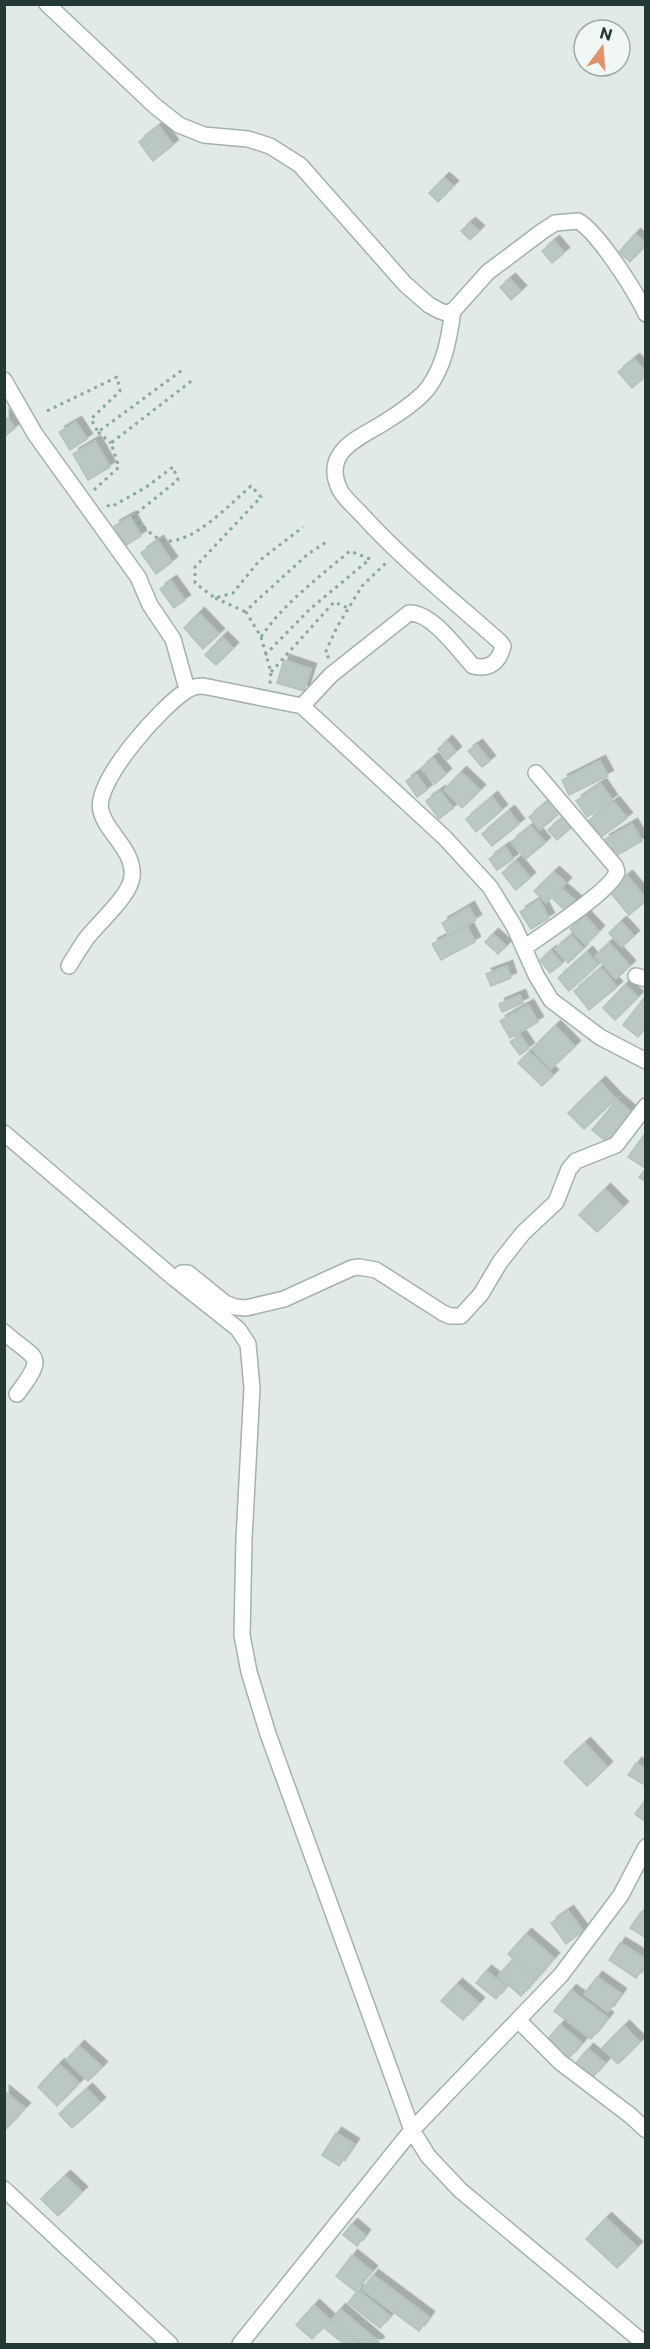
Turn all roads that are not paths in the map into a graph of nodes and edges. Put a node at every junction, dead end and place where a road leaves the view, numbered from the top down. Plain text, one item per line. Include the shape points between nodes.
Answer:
1 (47, 4) edge
2 (453, 311) junction
3 (645, 314) edge
4 (4, 380) edge
5 (188, 690) junction
6 (302, 706) junction
7 (536, 773) dead end
8 (524, 948) junction
9 (69, 966) dead end
10 (645, 1061) edge
11 (645, 1106) edge
12 (4, 1133) edge
13 (175, 1279) junction
14 (4, 1332) edge
15 (17, 1394) dead end
16 (645, 1847) edge
17 (518, 2020) junction
18 (412, 2130) junction
19 (645, 2130) edge
20 (4, 2189) edge
21 (170, 2344) edge
22 (240, 2344) edge
23 (645, 2344) edge

1 - 2 street via 179,125 204,135 248,139 294,160 405,284 434,308 446,313
2 - 3 street via 488,272 544,230 578,221 604,249
2 - 6 street via 445,356 428,388 348,445 337,460 334,474 339,489 383,538 500,642 501,652 488,667 473,666 435,624 424,616 409,614 324,681
4 - 5 street via 41,443 138,577 150,605 173,639
5 - 6 street via 203,686
5 - 9 street via 151,721 114,772 102,797 100,811 126,852 132,877 124,894
6 - 8 street via 445,838 490,887
7 - 8 street via 617,872 613,881 586,904
8 - 10 street via 551,1000 600,1037
11 - 13 street via 616,1145 576,1161 556,1202 523,1233 482,1294 461,1316 450,1316 366,1267 352,1269 284,1299 246,1308 225,1303 188,1273
12 - 13 street
13 - 18 street via 238,1329 248,1344 252,1388 242,1622 249,1672
14 - 15 street via 33,1354 35,1360 34,1372
16 - 17 street via 621,1895 602,1922 561,1975
17 - 18 street
17 - 19 street via 569,2070
18 - 22 street
18 - 23 street via 428,2156 460,2190
20 - 21 street

